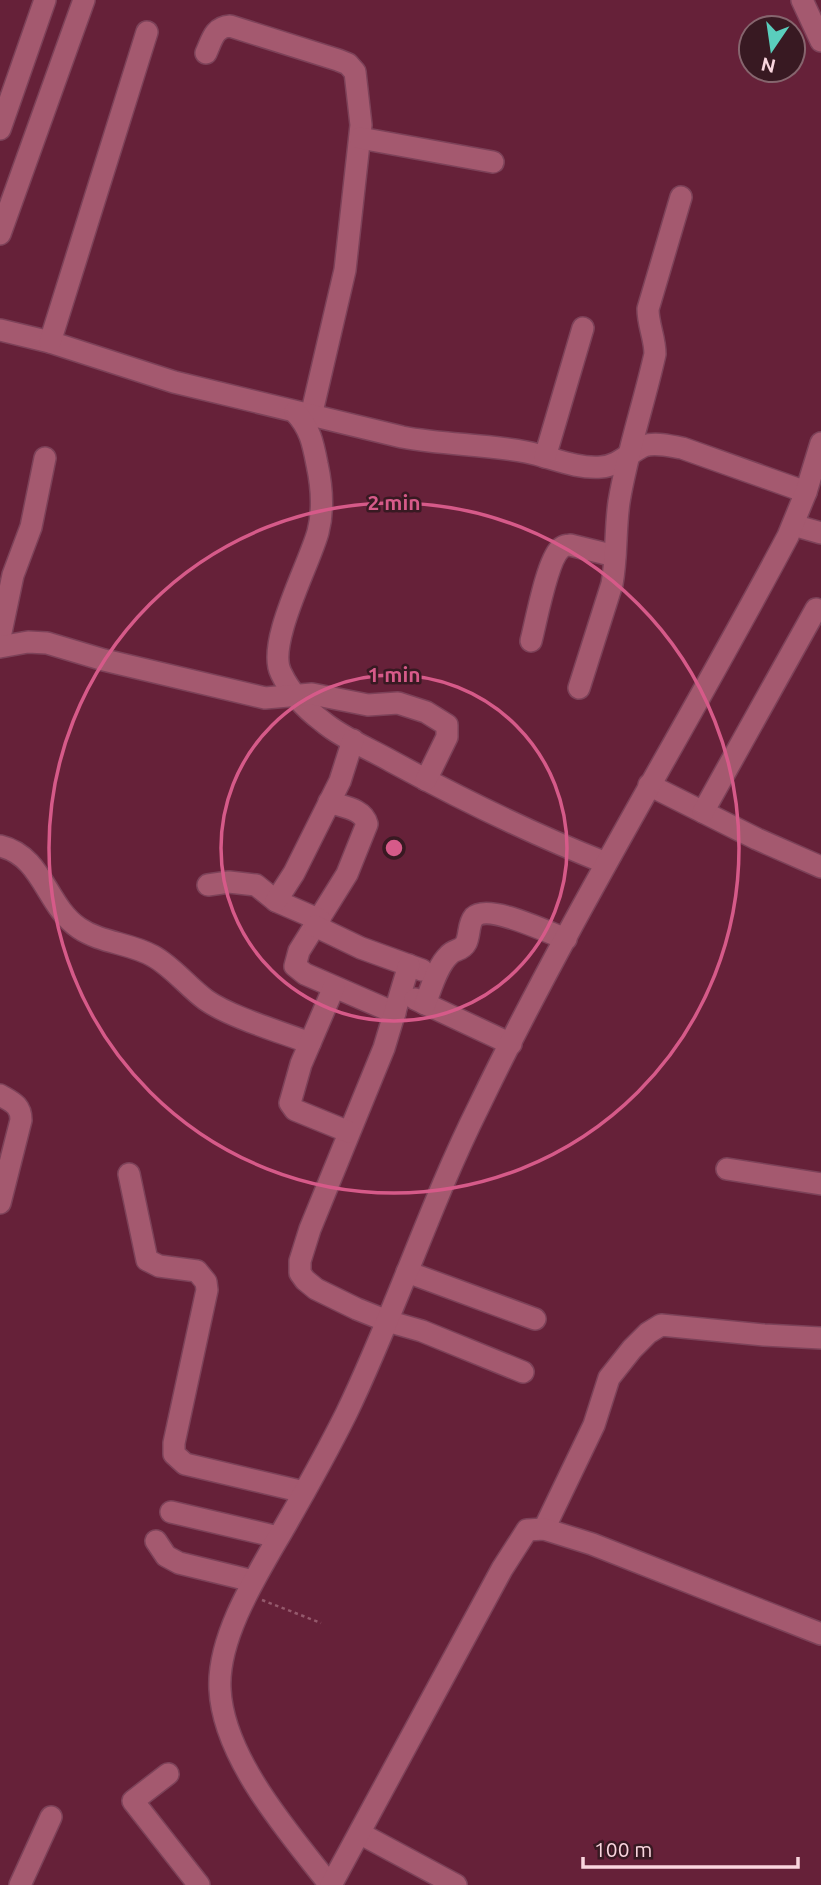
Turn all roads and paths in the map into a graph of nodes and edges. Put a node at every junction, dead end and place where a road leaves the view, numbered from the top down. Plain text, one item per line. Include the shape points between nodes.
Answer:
1 (45, 0) edge
2 (84, 0) edge
3 (802, 0) edge
4 (147, 32) dead end
5 (821, 41) edge
6 (205, 53) dead end
7 (0, 130) edge
8 (360, 138) junction
9 (493, 162) dead end
10 (681, 197) dead end
11 (0, 234) edge
12 (583, 328) dead end
13 (0, 330) edge
14 (50, 342) junction
15 (303, 414) junction
16 (821, 443) edge
17 (545, 457) junction
18 (627, 457) junction
19 (45, 458) dead end
20 (806, 492) junction
21 (793, 525) junction
22 (821, 533) edge
23 (615, 556) junction
24 (816, 609) dead end
25 (0, 637) edge
26 (531, 641) dead end
27 (0, 647) edge
28 (579, 688) dead end
29 (296, 695) junction
30 (353, 740) junction
31 (426, 780) junction
32 (649, 785) junction
33 (329, 802) junction
34 (703, 812) junction
35 (0, 846) edge
36 (606, 863) junction
37 (821, 867) edge
38 (208, 885) dead end
39 (276, 901) junction
40 (318, 923) junction
41 (566, 939) junction
42 (409, 965) junction
43 (437, 976) junction
44 (334, 987) junction
45 (401, 993) junction
46 (425, 1004) junction
47 (395, 1013) junction
48 (310, 1043) junction
49 (511, 1044) junction
50 (0, 1095) edge
51 (349, 1132) junction
52 (727, 1169) dead end
53 (129, 1174) dead end
54 (821, 1184) edge
55 (0, 1203) edge
56 (407, 1272) junction
57 (535, 1319) dead end
58 (387, 1321) junction
59 (821, 1339) edge
60 (523, 1372) dead end
61 (304, 1492) junction
62 (171, 1512) dead end
63 (544, 1529) junction
64 (278, 1537) junction
65 (156, 1541) dead end
66 (250, 1588) junction
67 (321, 1623) dead end
68 (821, 1633) edge
69 (168, 1774) dead end
70 (51, 1817) dead end
71 (361, 1834) junction
72 (20, 1885) edge
73 (199, 1885) edge
74 (331, 1885) edge
75 (456, 1885) edge

1 - 7 street
2 - 11 street
3 - 5 street
4 - 14 street
6 - 8 street via 215,33 230,26 348,64 358,82
8 - 9 street
8 - 15 street via 345,270
10 - 18 street via 650,295 648,319 655,354
12 - 17 street
13 - 14 street
14 - 15 street via 156,377
15 - 17 street via 427,442
15 - 29 street via 323,494 318,534 278,649 281,673
16 - 20 street
17 - 18 street via 601,467
18 - 20 street via 646,445 682,447
18 - 23 street
19 - 25 street
20 - 21 street
21 - 22 street
21 - 32 street
23 - 26 street via 570,545 557,551
23 - 28 street via 608,600
24 - 34 street
27 - 29 street via 47,643 245,694
29 - 30 street via 322,721
29 - 31 street via 337,697 368,705 398,703 442,721 447,725 447,737
30 - 31 street
30 - 33 street
31 - 36 street
32 - 34 street
32 - 36 street
33 - 39 street
33 - 40 street via 361,813 367,824 347,874
34 - 37 street
35 - 48 street via 26,859 78,927 150,954 218,1007
36 - 41 street
38 - 39 street via 256,885
39 - 40 street
40 - 42 street via 349,943
40 - 44 street via 295,958 295,966
41 - 43 street via 499,914 482,913 471,922 466,943 449,955
41 - 49 street
42 - 43 street
42 - 45 street
43 - 46 street
44 - 47 street
44 - 48 street
45 - 46 street
45 - 47 street
46 - 49 street
47 - 51 street
48 - 51 street via 290,1103 295,1110
49 - 56 street via 445,1178
50 - 55 street via 17,1105 21,1120
51 - 58 street via 303,1247 300,1273 316,1289
52 - 54 street
53 - 61 street via 147,1260 197,1271 206,1282 174,1454 185,1464
56 - 57 street
56 - 58 street
58 - 60 street
58 - 61 street via 355,1396
59 - 63 street via 661,1325 648,1333 609,1378 594,1426
61 - 64 street
62 - 64 street
63 - 68 street
63 - 71 street via 527,1530 514,1547
64 - 66 street
65 - 66 street via 166,1556 179,1563
66 - 67 path
66 - 74 street via 220,1674 226,1721 272,1812
69 - 73 street via 133,1801
70 - 72 street
71 - 74 street
71 - 75 street

